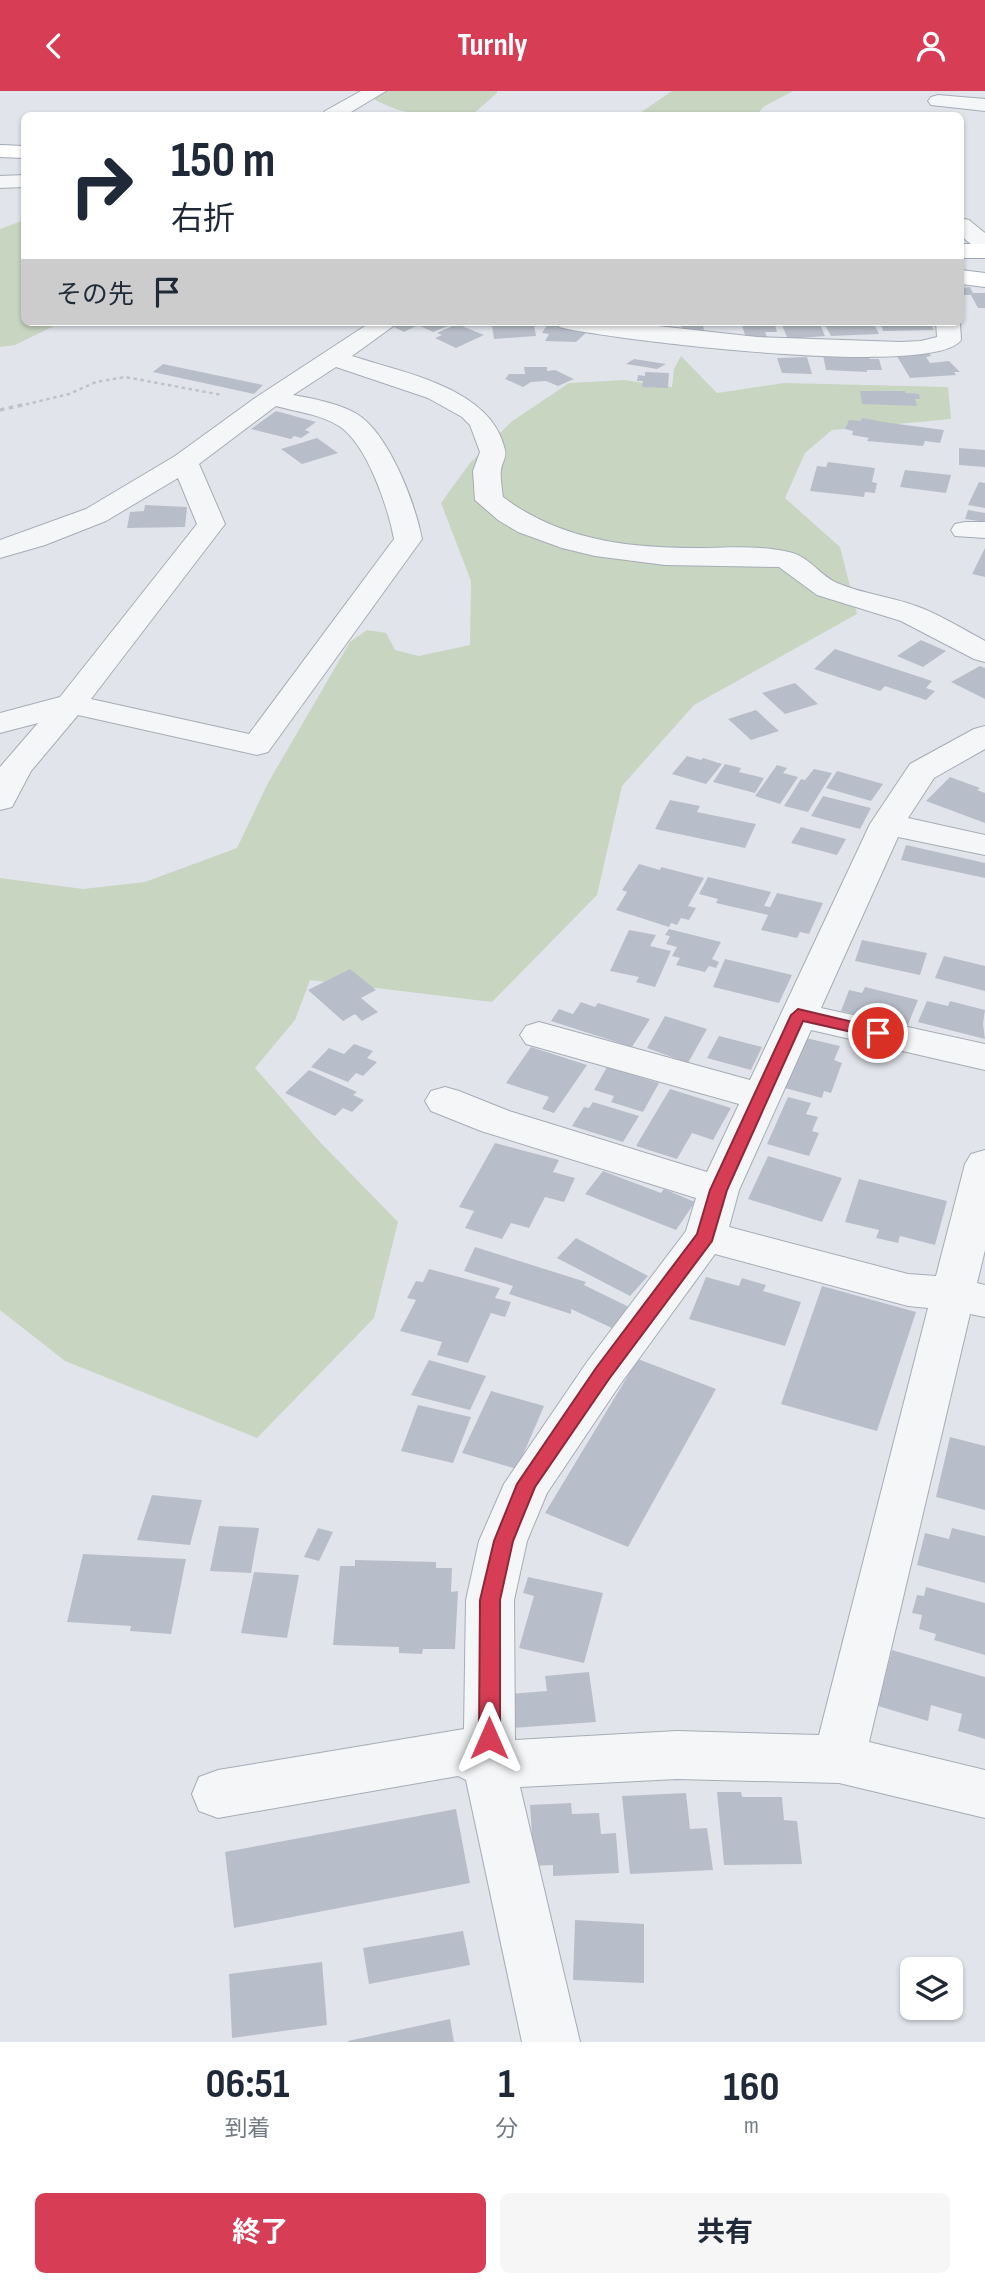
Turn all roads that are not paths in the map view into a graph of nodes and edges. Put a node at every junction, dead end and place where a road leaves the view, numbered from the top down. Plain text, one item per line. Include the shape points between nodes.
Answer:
1 (376, 91) edge
2 (937, 102) edge
3 (985, 106) edge
4 (338, 112) edge
5 (0, 151) edge
6 (21, 152) edge
7 (21, 181) edge
8 (0, 182) edge
9 (964, 231) edge
10 (964, 253) edge
11 (981, 262) edge
12 (964, 276) edge
13 (381, 326) edge
14 (624, 326) edge
15 (948, 326) edge
16 (666, 329) edge
17 (334, 358) junction
18 (269, 400) junction
19 (186, 462) junction
20 (0, 549) edge
21 (985, 653) edge
22 (71, 704) junction
23 (0, 723) edge
24 (985, 736) edge
25 (0, 800) edge
26 (887, 824) junction
27 (985, 845) edge
28 (798, 1015) junction
29 (539, 1035) dead end
30 (985, 1057) edge
31 (761, 1097) junction
32 (445, 1101) dead end
33 (985, 1164) edge
34 (719, 1190) junction
35 (705, 1236) junction
36 (969, 1298) edge
37 (839, 1759) junction
38 (489, 1765) junction
39 (218, 1794) dead end
40 (985, 1794) edge
41 (551, 2042) edge

1 - 4 street
2 - 3 street
5 - 6 main road
7 - 8 street
9 - 11 street
10 - 11 main road
11 - 12 main road
13 - 17 street
14 - 16 street
15 - 16 street via 949,340 928,347 783,347
17 - 18 street
17 - 21 street via 437,393 471,411 482,423 493,452 487,471 489,501 527,525 554,537 620,552 783,559 827,589 912,615
18 - 19 street
18 - 22 street via 340,416 357,426 407,524 408,539 257,744
19 - 20 street via 96,515
19 - 22 street via 211,524
22 - 23 street
22 - 25 street via 16,768
24 - 26 street via 922,771
26 - 27 street
26 - 28 street
28 - 30 street
28 - 31 street
29 - 31 street
31 - 34 street
32 - 34 street via 495,1121
33 - 36 street
34 - 35 street
35 - 36 street via 908,1290
35 - 38 street via 527,1484 508,1529 490,1600
36 - 37 street
37 - 38 street via 677,1755
37 - 40 street
38 - 39 street via 461,1752
38 - 41 street

